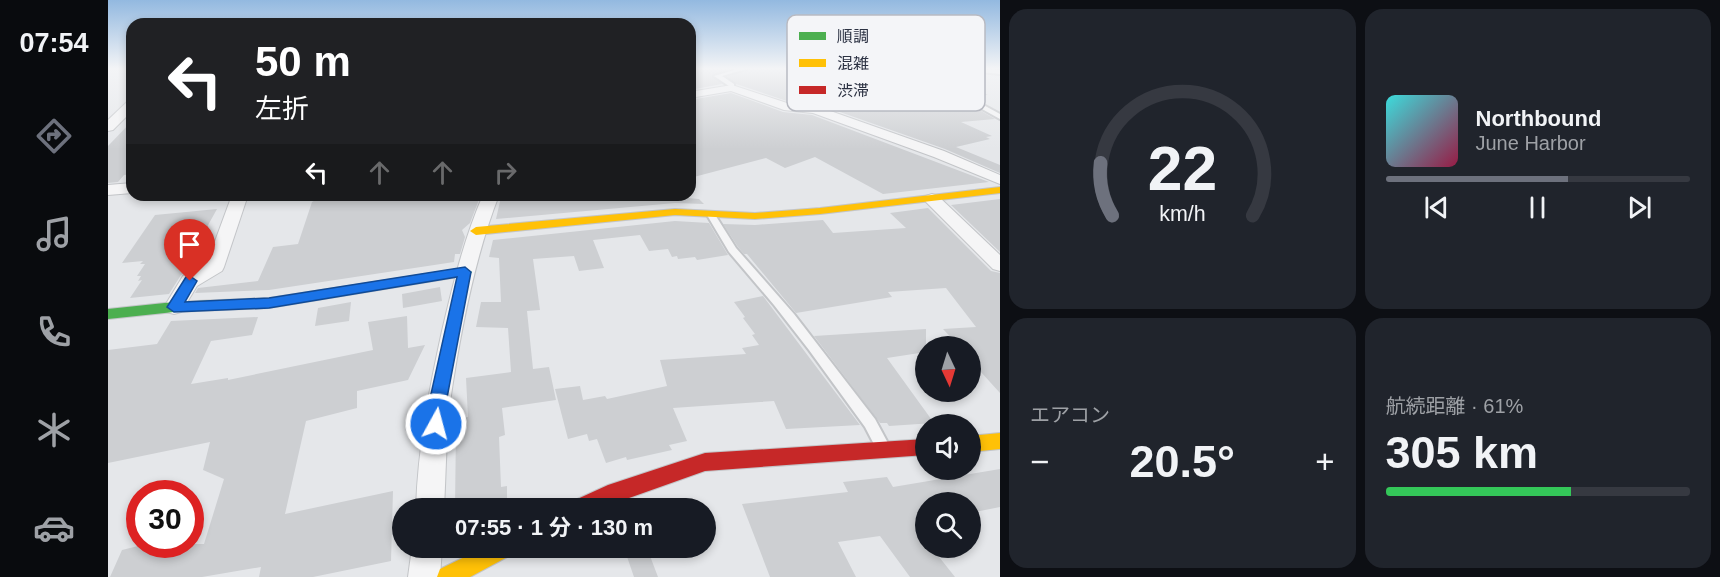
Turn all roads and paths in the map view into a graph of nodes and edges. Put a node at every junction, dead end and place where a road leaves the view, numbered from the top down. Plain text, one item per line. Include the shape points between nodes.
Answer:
1 (755, 96) edge
2 (126, 106) edge
3 (108, 107) edge
4 (787, 107) edge
5 (985, 109) edge
6 (126, 110) edge
7 (818, 111) edge
8 (1000, 117) edge
9 (108, 127) edge
10 (1000, 180) edge
11 (126, 188) edge
12 (108, 190) edge
13 (1000, 190) edge
14 (932, 199) junction
15 (238, 201) edge
16 (488, 201) edge
17 (711, 215) junction
18 (476, 231) junction
19 (1000, 265) edge
20 (465, 272) junction
21 (174, 307) junction
22 (108, 314) edge
23 (1000, 441) edge
24 (981, 443) edge
25 (915, 448) edge
26 (885, 450) junction
27 (431, 498) edge
28 (602, 498) edge
29 (426, 558) edge
30 (485, 558) edge
31 (424, 577) edge
32 (448, 577) edge

1 - 4 street
2 - 3 street
5 - 8 lane
6 - 9 street
7 - 10 street
11 - 12 street
13 - 14 street
14 - 17 street via 755,216
14 - 19 street
15 - 21 street via 215,267 190,281
16 - 18 street
17 - 18 street via 665,212
17 - 26 lane via 737,256 778,302 870,423
18 - 20 street
20 - 21 street via 269,303
20 - 27 street via 438,403
21 - 22 street
23 - 24 street
25 - 26 street
26 - 28 street via 705,462
29 - 31 street
30 - 32 street

